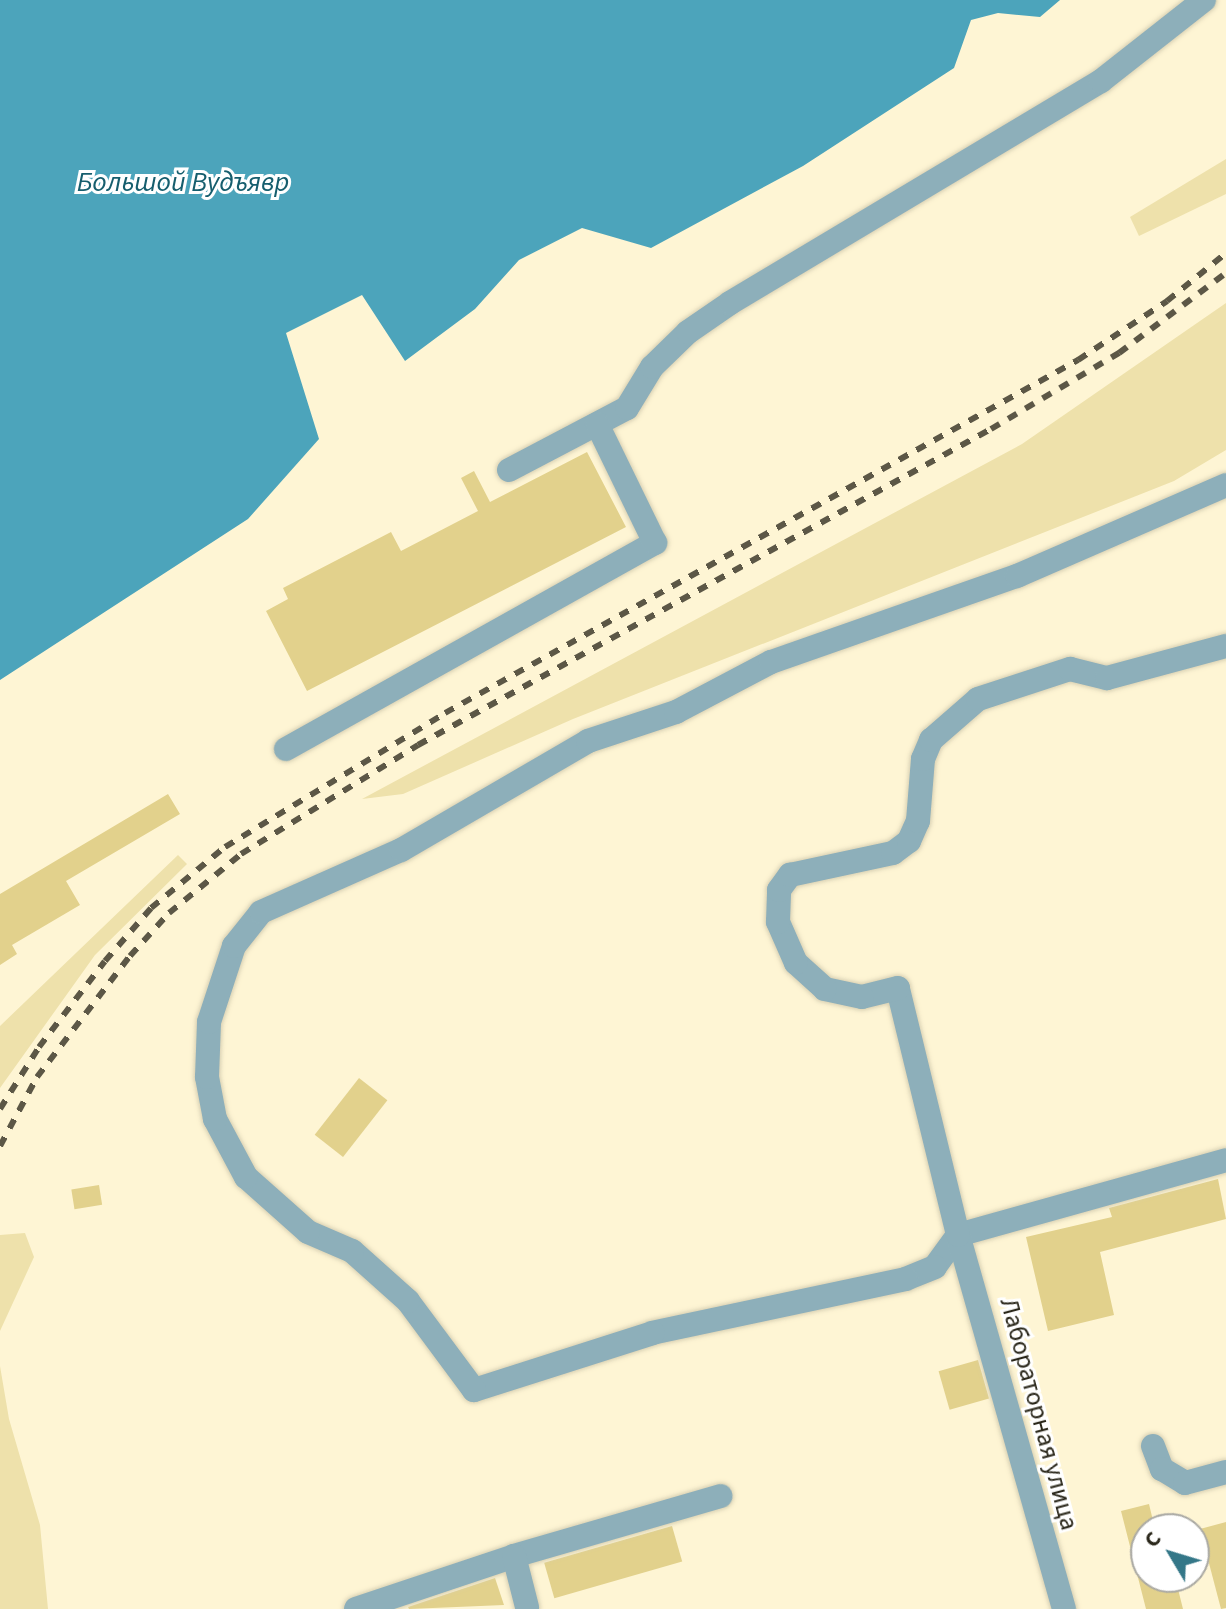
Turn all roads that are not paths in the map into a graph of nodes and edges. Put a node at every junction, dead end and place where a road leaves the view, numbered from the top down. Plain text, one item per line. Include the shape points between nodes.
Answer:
1 (1204, 0) edge
2 (597, 424) junction
3 (509, 470) dead end
4 (1226, 485) edge
5 (1226, 646) edge
6 (286, 749) dead end
7 (1226, 1160) edge
8 (958, 1235) junction
9 (1153, 1446) dead end
10 (1226, 1472) edge
11 (720, 1496) dead end
12 (514, 1556) junction
13 (526, 1608) edge
14 (356, 1609) edge
15 (1064, 1609) edge

1 - 2 street via 1101,81 698,325 652,367 627,408
2 - 3 street
2 - 6 street via 655,543
4 - 8 street via 1017,576 771,662 676,712 588,741 401,850 261,912 234,946 209,1022 207,1077 215,1119 246,1177 308,1232 352,1251 408,1301 474,1390 653,1333 906,1279 935,1267
5 - 8 street, Лабораторная улица via 1107,678 1070,669 978,699 931,740 923,759 918,821 909,841 893,853 790,875 779,890 778,922 796,963 825,989 862,997 898,988
7 - 8 street
8 - 15 street, Лабораторная улица
9 - 10 street via 1162,1469 1185,1483
11 - 12 street
12 - 13 street
12 - 14 street

